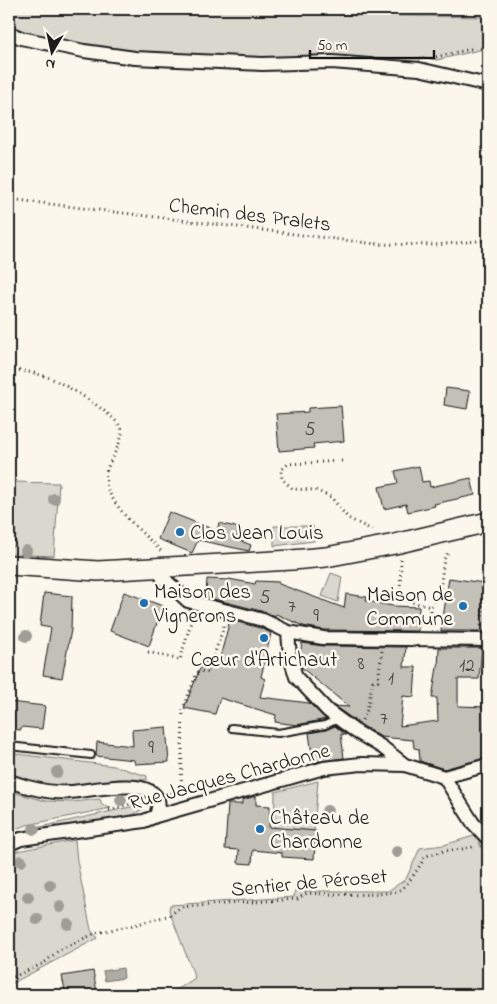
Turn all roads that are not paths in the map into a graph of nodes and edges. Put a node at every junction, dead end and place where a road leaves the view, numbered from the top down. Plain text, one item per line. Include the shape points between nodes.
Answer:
1 (9, 33) edge
2 (488, 85) edge
3 (488, 522) edge
4 (13, 560) edge
5 (165, 568) junction
6 (288, 632) junction
7 (488, 640) edge
8 (338, 719) junction
9 (232, 728) dead end
10 (9, 746) edge
11 (91, 755) dead end
12 (488, 765) edge
13 (405, 766) junction
14 (444, 777) junction
15 (9, 781) edge
16 (156, 816) junction
17 (484, 841) edge
18 (9, 844) edge

1 - 2 street via 84,51 135,58 262,64 332,62 419,69
3 - 5 street via 326,557
4 - 5 street via 98,572
5 - 6 street via 162,577 188,601 263,620
6 - 7 street via 323,638
6 - 8 street via 296,677
8 - 9 lane via 325,725 278,733
8 - 13 street via 382,746
10 - 11 lane
12 - 14 street
13 - 14 street, Rue Jacques Chardonne
13 - 16 street, Rue Jacques Chardonne via 361,764 313,770
14 - 17 street
15 - 16 street via 69,792 130,786 156,796 159,804
16 - 18 street, Rue Jacques Chardonne via 144,822 21,839

